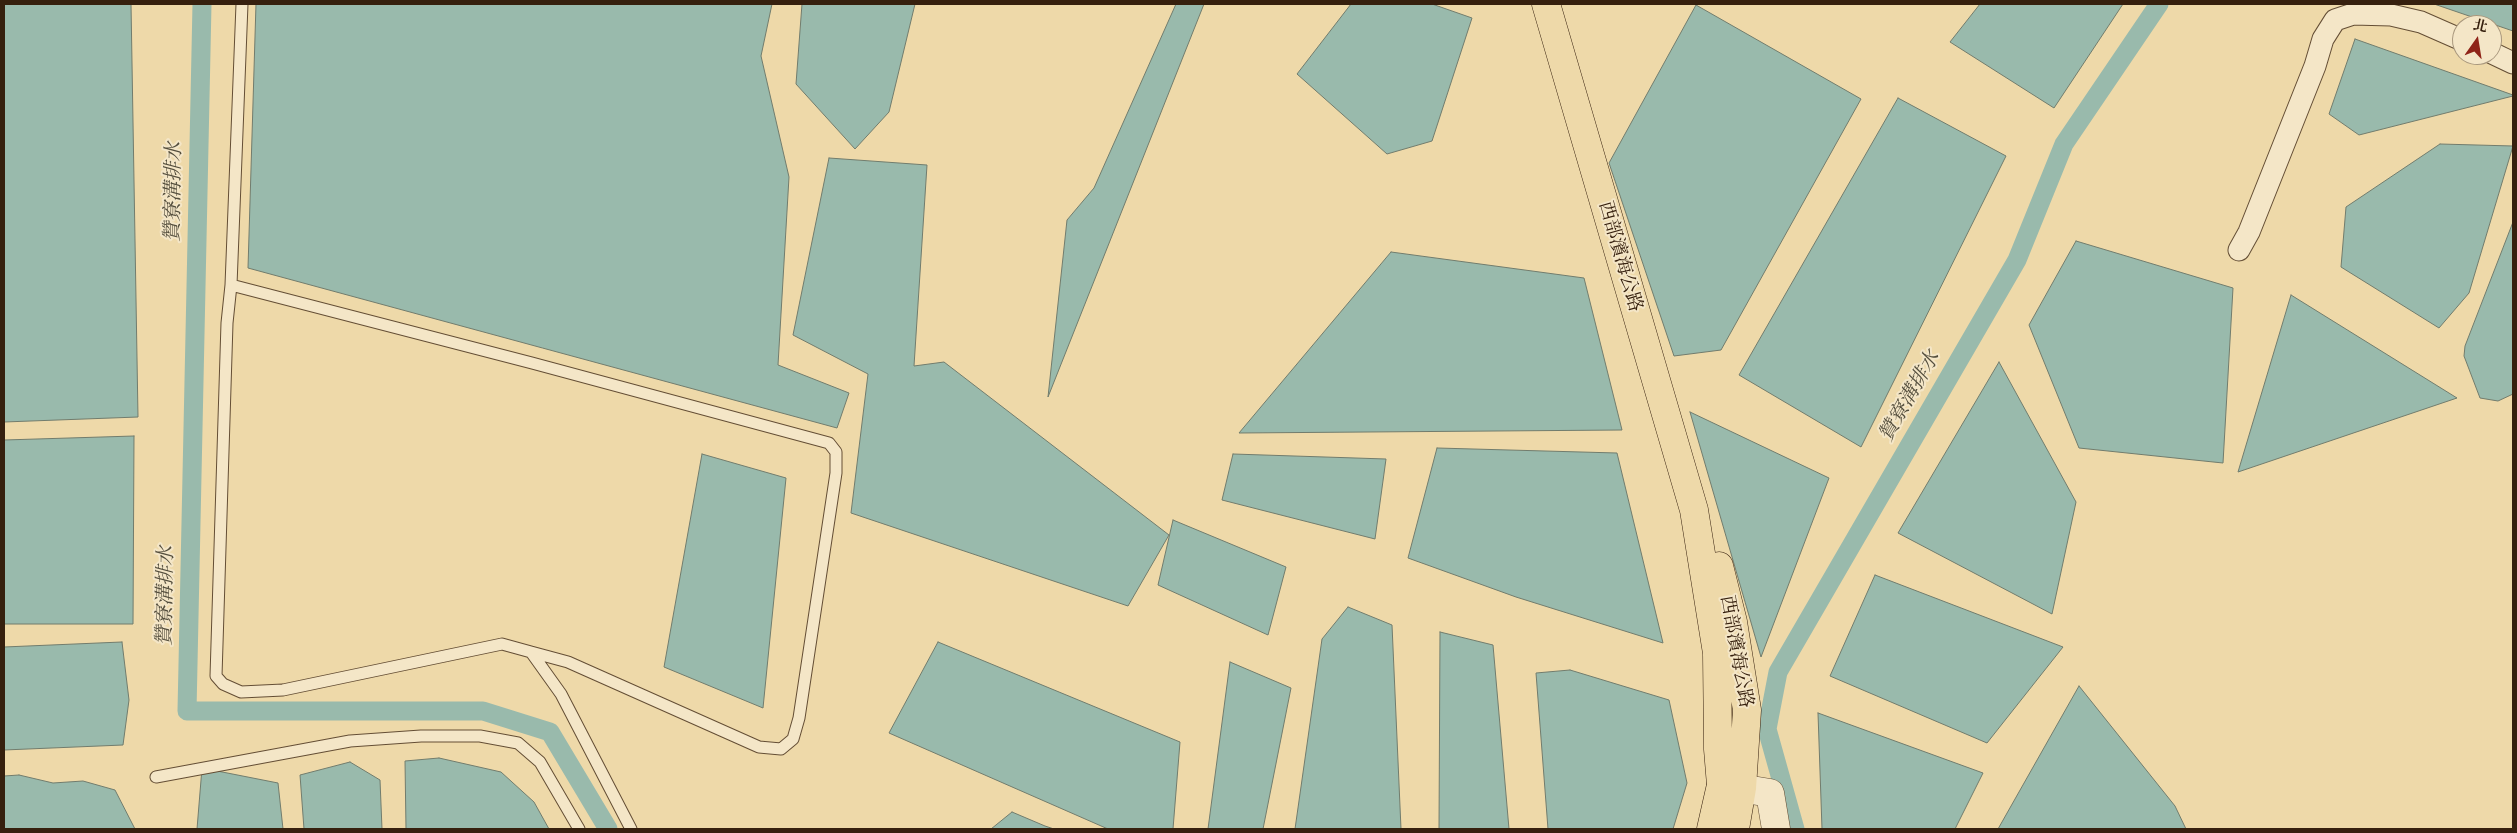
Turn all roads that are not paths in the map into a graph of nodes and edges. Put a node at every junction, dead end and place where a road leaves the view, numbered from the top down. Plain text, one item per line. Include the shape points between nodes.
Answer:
1 (242, 4) edge
2 (1546, 4) edge
3 (2452, 36) edge
4 (2239, 250) dead end
5 (231, 286) junction
6 (531, 652) junction
7 (156, 777) dead end
8 (1732, 787) junction
9 (579, 829) edge
10 (631, 829) edge
11 (1711, 829) edge
12 (1735, 829) edge
13 (1776, 829) edge

1 - 5 lane
2 - 8 main road, 西部濱海公路 via 1694,510 1717,653 1718,749
3 - 4 street via 2421,22 2391,15 2353,14 2335,20 2324,38 2253,223
5 - 6 lane via 216,676 223,684 241,692 283,690 502,644
5 - 6 lane via 532,362 819,440 828,443 836,452 836,473 798,718 792,739 781,749 759,747 568,662
6 - 10 lane via 561,694
7 - 9 lane via 350,741 480,736 518,743 540,762
8 - 11 main road, 西部濱海公路
8 - 12 main road, 西部濱海公路
8 - 13 street via 1770,793

